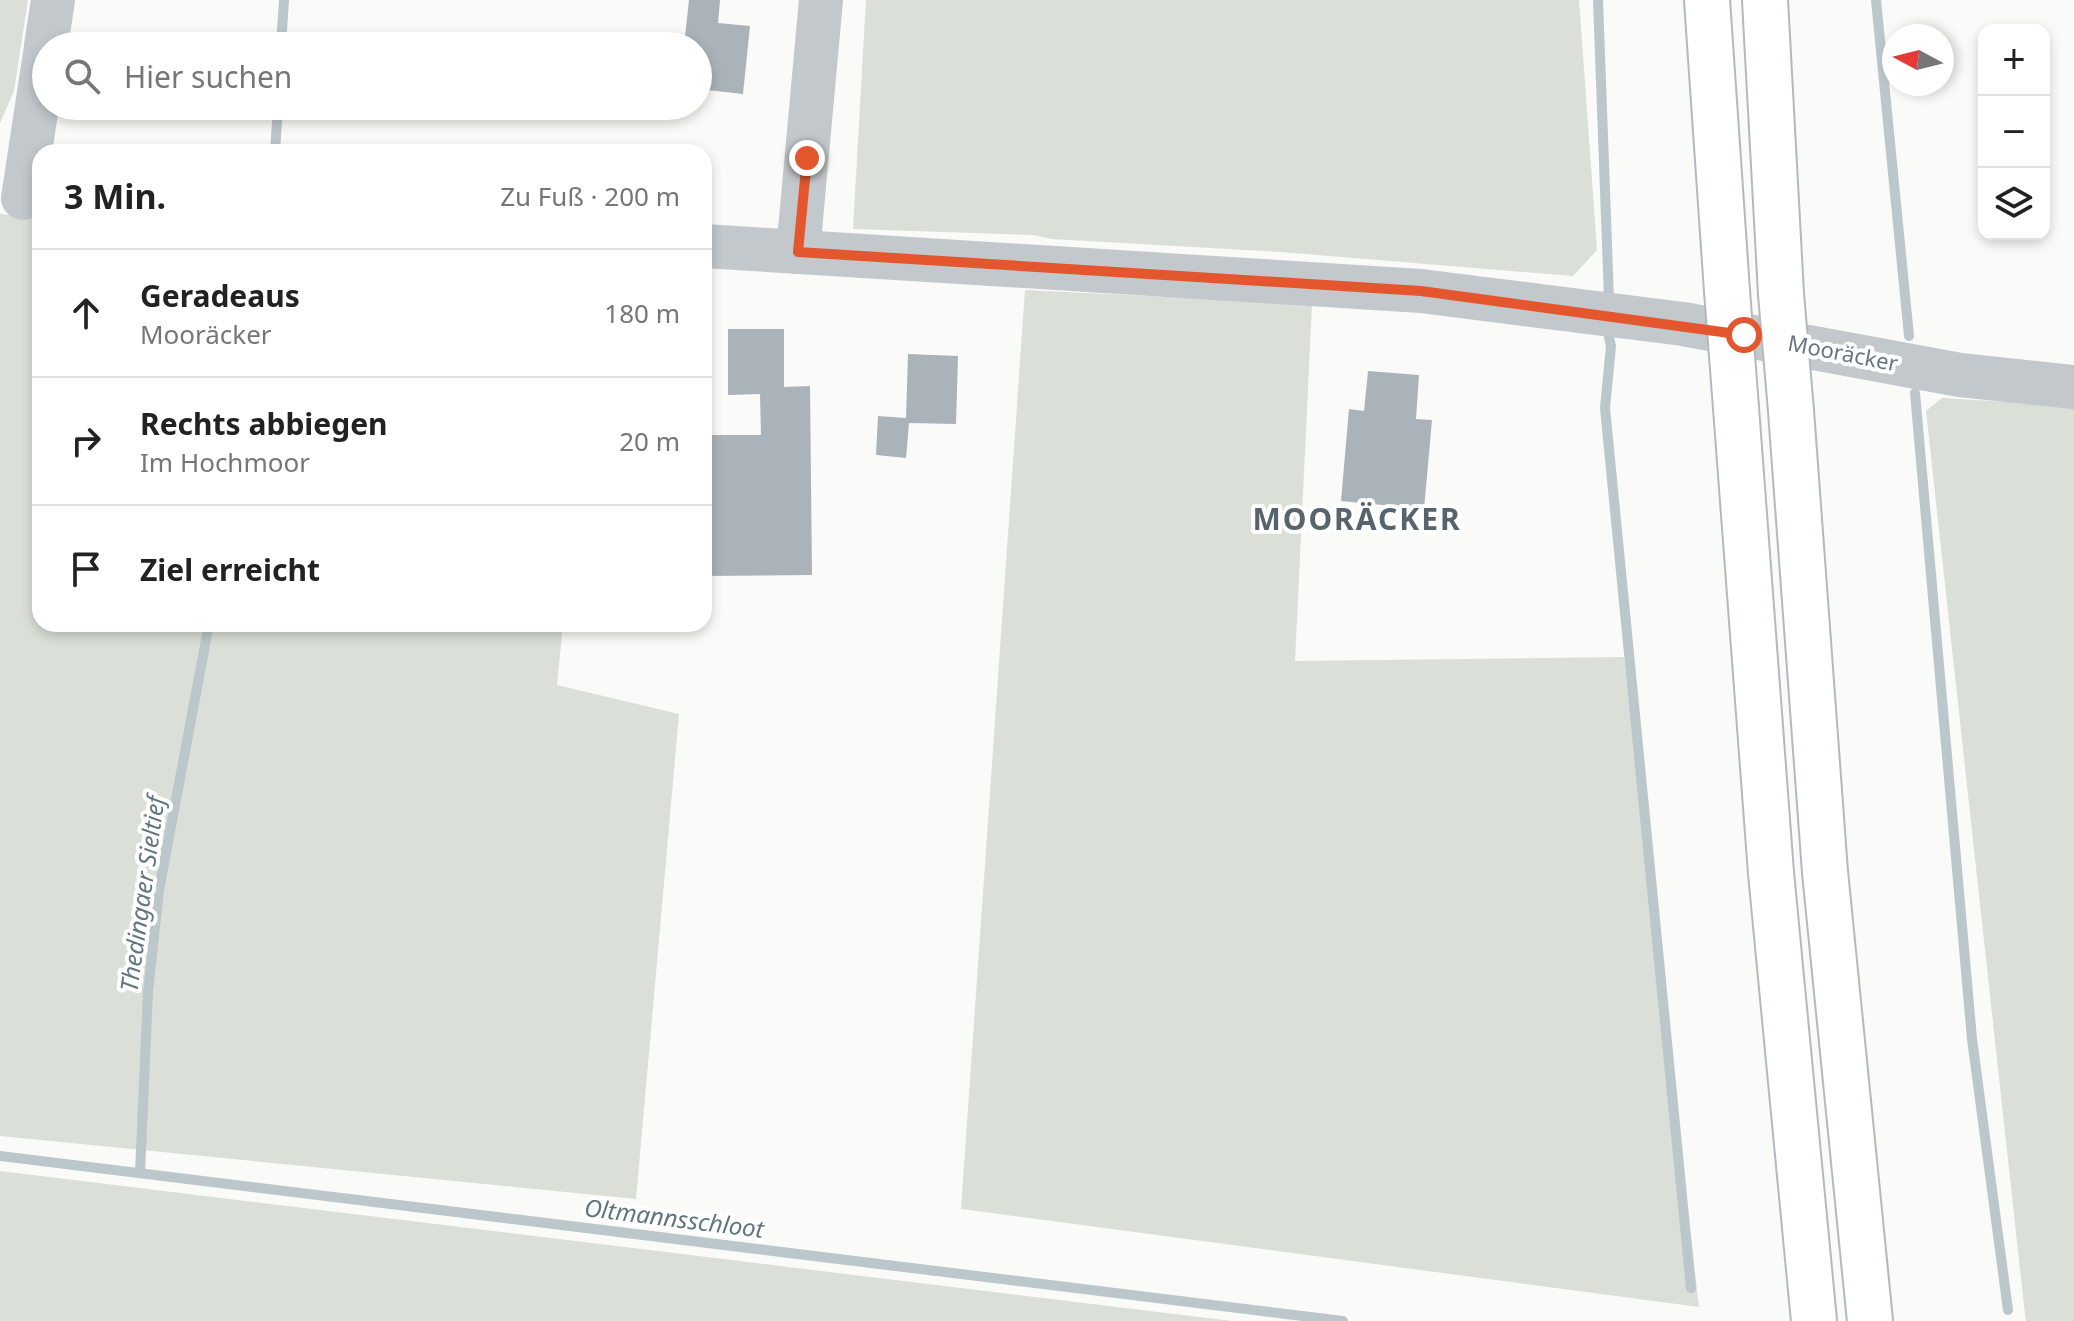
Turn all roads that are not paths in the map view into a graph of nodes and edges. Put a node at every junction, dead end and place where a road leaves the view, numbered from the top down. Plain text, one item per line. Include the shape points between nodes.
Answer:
1 (53, 0) edge
2 (821, 0) edge
3 (1707, 0) edge
4 (1765, 0) edge
5 (48, 32) edge
6 (34, 120) edge
7 (21, 198) edge
8 (712, 247) edge
9 (798, 252) junction
10 (2074, 387) edge
11 (1814, 1321) edge
12 (1870, 1321) edge

1 - 5 street
2 - 9 street
3 - 11 highway, bridge via 1771,873
4 - 12 highway, bridge via 1781,294 1825,872
6 - 7 street
8 - 9 street, Mooräcker
9 - 10 street, Mooräcker via 1421,291 1683,324 1960,375

